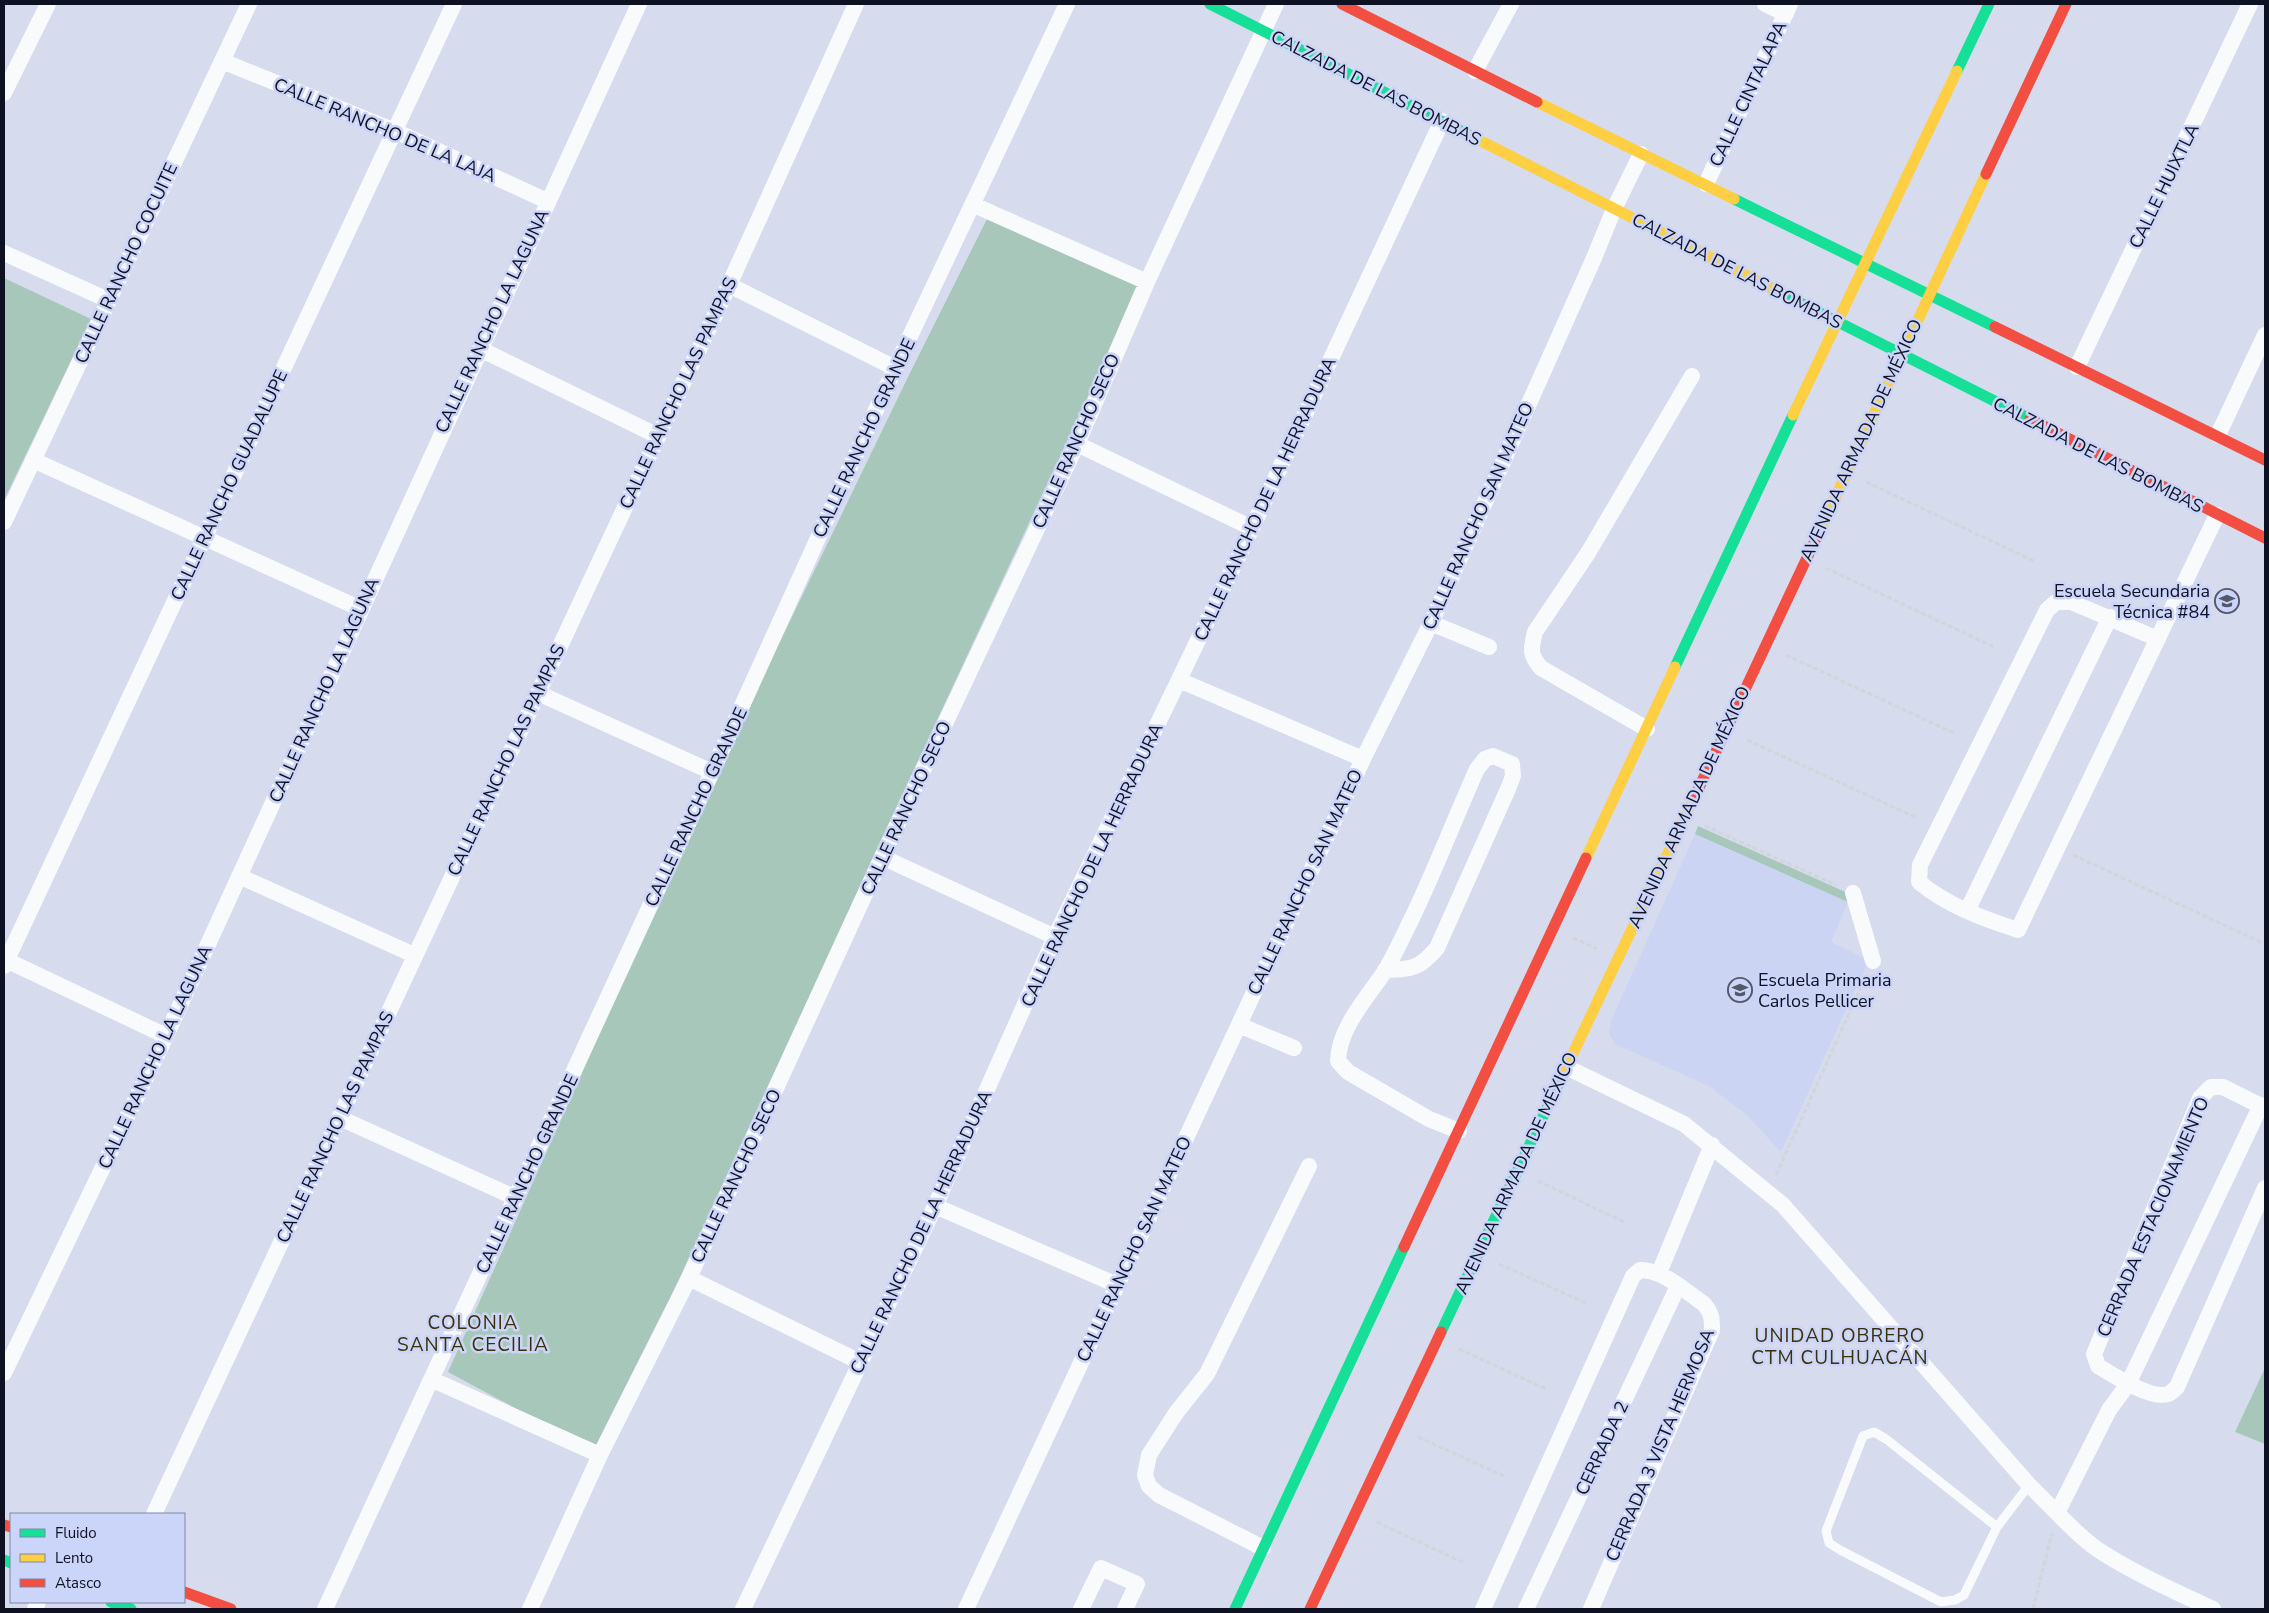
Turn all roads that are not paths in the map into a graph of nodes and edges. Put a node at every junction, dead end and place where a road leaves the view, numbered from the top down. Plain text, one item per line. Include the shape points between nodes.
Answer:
1 (48, 4) edge
2 (249, 4) edge
3 (454, 4) edge
4 (639, 4) edge
5 (856, 4) edge
6 (1067, 4) edge
7 (1210, 4) edge
8 (1276, 4) edge
9 (1342, 4) edge
10 (1510, 4) edge
11 (1765, 4) edge
12 (1989, 4) edge
13 (2066, 4) edge
14 (2250, 4) edge
15 (1788, 9) edge
16 (1263, 31) junction
17 (222, 61) junction
18 (1476, 71) junction
19 (4, 93) edge
20 (1442, 120) junction
21 (394, 131) junction
22 (1641, 154) junction
23 (1706, 184) junction
24 (547, 202) junction
25 (974, 205) junction
26 (1614, 209) junction
27 (4, 253) edge
28 (1864, 263) junction
29 (1147, 282) junction
30 (729, 286) junction
31 (1929, 294) junction
32 (108, 300) junction
33 (1838, 321) junction
34 (2265, 335) edge
35 (480, 349) junction
36 (1902, 355) junction
37 (2077, 367) junction
38 (896, 368) junction
39 (1692, 376) dead end
40 (2218, 435) junction
41 (658, 436) junction
42 (1076, 444) junction
43 (33, 460) junction
44 (2265, 460) edge
45 (2217, 514) junction
46 (4, 522) edge
47 (1252, 528) junction
48 (204, 538) junction
49 (2265, 538) edge
50 (361, 609) junction
51 (2110, 617) junction
52 (1430, 623) junction
53 (2158, 639) junction
54 (1490, 647) dead end
55 (1179, 680) junction
56 (538, 693) junction
57 (1647, 728) junction
58 (1363, 759) junction
59 (712, 772) junction
60 (882, 856) junction
61 (239, 876) junction
62 (1853, 893) road end
63 (1968, 911) junction
64 (1055, 937) junction
65 (414, 955) junction
66 (5, 962) edge
67 (1873, 962) road end
68 (1385, 970) junction
69 (1239, 1025) junction
70 (166, 1036) junction
71 (1294, 1048) dead end
72 (1566, 1067) junction
73 (2263, 1106) edge
74 (340, 1118) junction
75 (1459, 1131) junction
76 (1712, 1145) junction
77 (1309, 1166) dead end
78 (2265, 1188) edge
79 (516, 1198) junction
80 (935, 1206) junction
81 (1658, 1273) junction
82 (689, 1278) junction
83 (1117, 1286) junction
84 (1678, 1286) junction
85 (860, 1362) junction
86 (4, 1373) edge
87 (433, 1380) junction
88 (2128, 1384) junction
89 (600, 1455) junction
90 (2029, 1485) junction
91 (2057, 1512) junction
92 (154, 1513) edge
93 (1997, 1526) junction
94 (1263, 1548) junction
95 (185, 1592) edge
96 (114, 1603) edge
97 (131, 1609) edge
98 (231, 1609) edge
99 (325, 1609) edge
100 (530, 1609) edge
101 (742, 1609) edge
102 (966, 1609) edge
103 (1081, 1609) edge
104 (1126, 1609) edge
105 (1234, 1609) edge
106 (1310, 1609) edge
107 (1484, 1609) edge
108 (1526, 1609) edge
109 (1591, 1609) edge
110 (2213, 1609) edge

1 - 19 street
2 - 17 street, CALLE RANCHO COCUITE
3 - 21 street, CALLE RANCHO GUADALUPE
4 - 24 street, CALLE RANCHO LA LAGUNA
5 - 30 street, CALLE RANCHO LAS PAMPAS
6 - 25 street, CALLE RANCHO GRANDE
7 - 16 main road, CALZADA DE LAS BOMBAS
8 - 16 street, CALLE RANCHO SECO
9 - 18 main road
10 - 18 street
11 - 15 street
12 - 28 main road
13 - 31 main road, AVENIDA ARMADA DE MÉXICO
14 - 37 street, CALLE HUIXTLA
15 - 23 street, CALLE CINTALAPA
16 - 20 main road, CALZADA DE LAS BOMBAS
16 - 29 street, CALLE RANCHO SECO
17 - 21 street, CALLE RANCHO DE LA LAJA
17 - 32 street, CALLE RANCHO COCUITE
18 - 22 main road
20 - 26 main road, CALZADA DE LAS BOMBAS
20 - 47 street, CALLE RANCHO DE LA HERRADURA
21 - 24 street, CALLE RANCHO DE LA LAJA
21 - 48 street, CALLE RANCHO GUADALUPE
22 - 23 main road
22 - 26 street, CALLE RANCHO SAN MATEO
23 - 28 main road
24 - 35 street, CALLE RANCHO LA LAGUNA
25 - 29 street
25 - 38 street, CALLE RANCHO GRANDE
26 - 33 main road, CALZADA DE LAS BOMBAS
26 - 52 street, CALLE RANCHO SAN MATEO
27 - 32 street
28 - 31 main road
28 - 33 main road
29 - 42 street, CALLE RANCHO SECO
30 - 38 street
30 - 41 street, CALLE RANCHO LAS PAMPAS
31 - 36 main road, AVENIDA ARMADA DE MÉXICO
31 - 37 main road
32 - 43 street, CALLE RANCHO COCUITE
33 - 36 main road, CALZADA DE LAS BOMBAS
33 - 57 main road
34 - 40 street
35 - 41 street
35 - 50 street, CALLE RANCHO LA LAGUNA
36 - 45 main road, CALZADA DE LAS BOMBAS
36 - 72 main road, AVENIDA ARMADA DE MÉXICO
37 - 40 main road
38 - 59 street, CALLE RANCHO GRANDE
39 - 57 street via 1588,553 1535,632 1532,645 1532,657 1546,671
40 - 44 main road
41 - 56 street, CALLE RANCHO LAS PAMPAS
42 - 47 street
42 - 60 street, CALLE RANCHO SECO
43 - 46 street, CALLE RANCHO COCUITE
43 - 48 street
45 - 49 main road, CALZADA DE LAS BOMBAS
45 - 53 street
47 - 55 street, CALLE RANCHO DE LA HERRADURA
48 - 50 street
48 - 66 street, CALLE RANCHO GUADALUPE
50 - 61 street, CALLE RANCHO LA LAGUNA
51 - 53 street
51 - 63 street
51 - 63 street via 2071,602 2056,602 2047,610 1920,865 1919,882
52 - 54 street
52 - 58 street, CALLE RANCHO SAN MATEO
53 - 63 street via 2018,930
55 - 58 street
55 - 64 street, CALLE RANCHO DE LA HERRADURA
56 - 59 street
56 - 65 street, CALLE RANCHO LAS PAMPAS
57 - 75 main road
58 - 69 street, CALLE RANCHO SAN MATEO
59 - 79 street, CALLE RANCHO GRANDE
60 - 64 street
60 - 82 street, CALLE RANCHO SECO
61 - 65 street
61 - 70 street, CALLE RANCHO LA LAGUNA
62 - 67 street
64 - 80 street, CALLE RANCHO DE LA HERRADURA
65 - 74 street, CALLE RANCHO LAS PAMPAS
66 - 70 street
68 - 68 street via 1413,916 1477,769 1485,759 1493,756 1512,764 1513,776 1508,789 1437,948 1415,968
68 - 75 street via 1341,1041 1338,1061 1348,1072 1429,1119
69 - 71 street
69 - 83 street, CALLE RANCHO SAN MATEO
70 - 86 street, CALLE RANCHO LA LAGUNA
72 - 76 street via 1684,1124
72 - 106 main road, AVENIDA ARMADA DE MÉXICO
73 - 88 street, CERRADA ESTACIONAMIENTO
73 - 88 street, CERRADA ESTACIONAMIENTO via 2223,1087 2211,1087 2200,1098 2094,1354 2098,1366
74 - 79 street
74 - 92 street, CALLE RANCHO LAS PAMPAS
75 - 94 main road
76 - 81 street
76 - 90 street via 1782,1205
77 - 94 street via 1207,1374 1149,1455 1145,1475 1149,1486 1159,1495
78 - 88 street, CERRADA ESTACIONAMIENTO via 2178,1387 2169,1394 2159,1395
79 - 87 street, CALLE RANCHO GRANDE
80 - 83 street
80 - 85 street, CALLE RANCHO DE LA HERRADURA
81 - 84 street, CERRADA 3 VISTA HERMOSA
81 - 107 street via 1640,1270 1633,1276
82 - 85 street
82 - 89 street, CALLE RANCHO SECO
83 - 102 street, CALLE RANCHO SAN MATEO
84 - 108 street, CERRADA 2
84 - 109 street, CERRADA 3 VISTA HERMOSA via 1710,1310 1712,1330
85 - 101 street, CALLE RANCHO DE LA HERRADURA
87 - 89 street
87 - 99 street, CALLE RANCHO GRANDE
88 - 91 street, CERRADA ESTACIONAMIENTO via 2109,1410
89 - 100 street, CALLE RANCHO SECO
90 - 91 street
90 - 93 lane
91 - 110 street via 2102,1552
93 - 93 lane via 1874,1432 1863,1436 1826,1531 1829,1543 1840,1550 1941,1602 1964,1595
94 - 105 main road
95 - 98 main road
96 - 97 main road
103 - 104 street via 1100,1568 1137,1584

